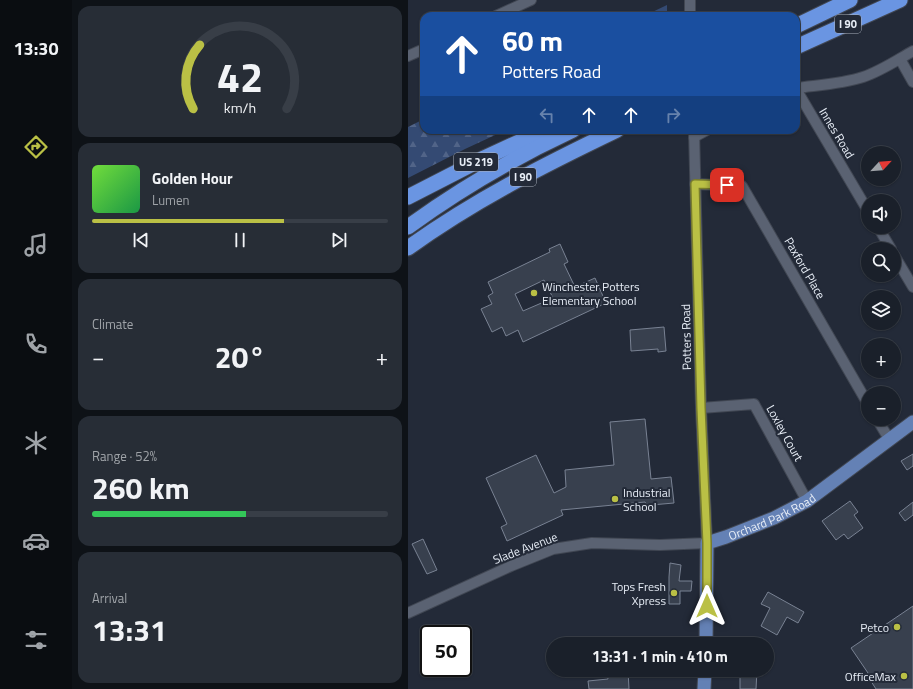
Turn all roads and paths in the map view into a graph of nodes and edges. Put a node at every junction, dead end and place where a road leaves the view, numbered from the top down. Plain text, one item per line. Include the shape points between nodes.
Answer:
1 (531, 0) edge
2 (690, 0) edge
3 (900, 0) edge
4 (848, 1) edge
5 (505, 12) edge
6 (690, 12) edge
7 (800, 17) edge
8 (800, 24) edge
9 (800, 45) edge
10 (420, 51) edge
11 (913, 51) edge
12 (408, 56) edge
13 (900, 59) junction
14 (913, 82) edge
15 (800, 87) edge
16 (800, 95) edge
17 (536, 134) edge
18 (565, 134) edge
19 (609, 134) edge
20 (694, 134) edge
21 (695, 184) junction
22 (408, 197) edge
23 (861, 199) edge
24 (408, 227) edge
25 (433, 230) junction
26 (408, 248) edge
27 (408, 253) edge
28 (901, 267) edge
29 (913, 287) edge
30 (861, 392) edge
31 (701, 408) junction
32 (913, 422) edge
33 (881, 426) edge
34 (889, 439) junction
35 (807, 501) junction
36 (707, 543) junction
37 (408, 613) edge
38 (706, 637) edge
39 (705, 677) edge
40 (704, 689) edge

1 - 5 street
2 - 6 street
3 - 9 highway, I 90
4 - 7 highway
4 - 8 highway, I 90
10 - 12 street
11 - 13 street
13 - 14 street
13 - 15 street via 864,77
16 - 23 street, Innes Road
17 - 22 highway, US 219
18 - 24 highway, I 90 via 498,168
19 - 25 highway, I 90 via 538,168
20 - 21 street, Potters Road
21 - 30 street, Paxford Place via 742,186
21 - 31 street, Potters Road
25 - 26 highway, I 90
25 - 27 highway
28 - 29 street
31 - 35 street, Loxley Court via 754,404
31 - 36 street, Potters Road
32 - 34 main road, Orchard Park Road
33 - 34 street
34 - 35 main road, Orchard Park Road
35 - 36 main road, Orchard Park Road via 774,518
36 - 37 street, Slade Avenue via 592,543 553,549
36 - 38 main road
39 - 40 main road

